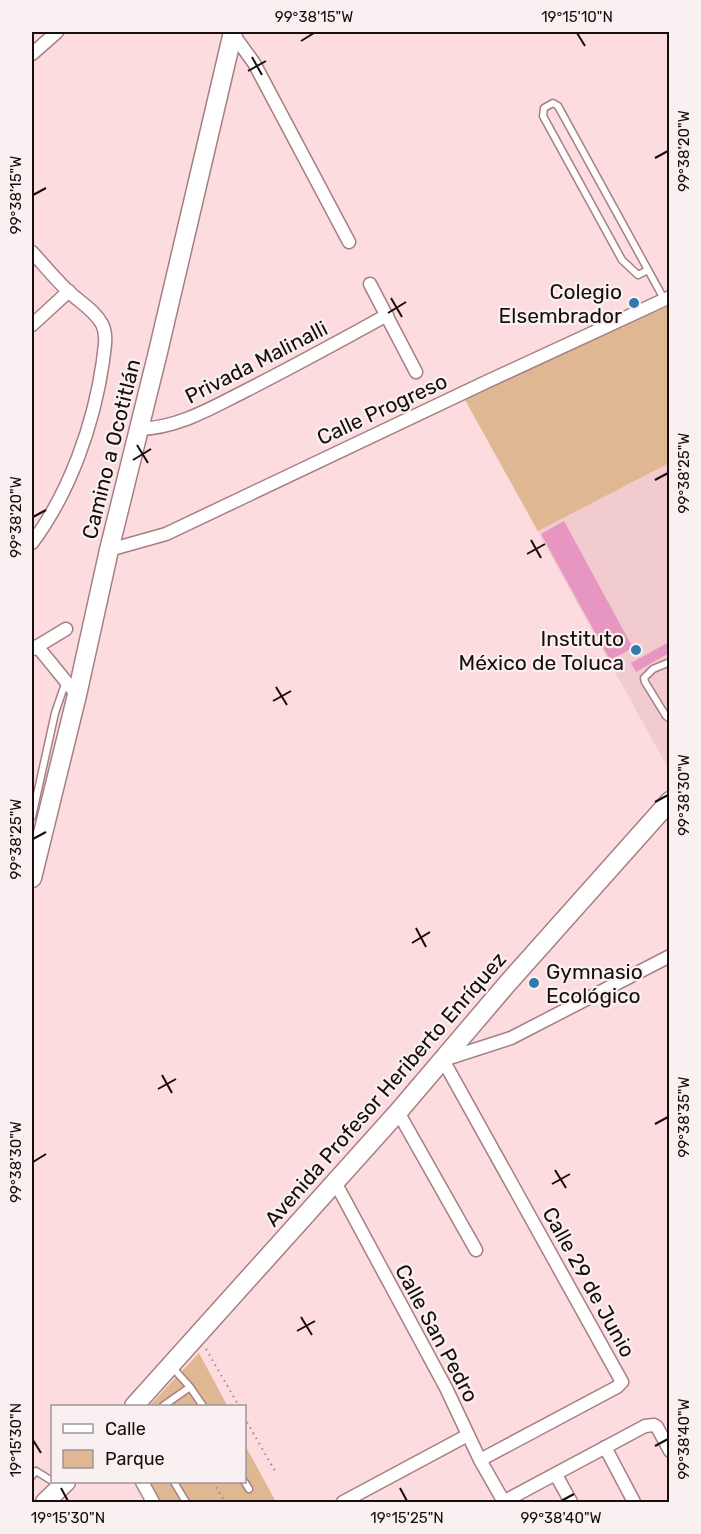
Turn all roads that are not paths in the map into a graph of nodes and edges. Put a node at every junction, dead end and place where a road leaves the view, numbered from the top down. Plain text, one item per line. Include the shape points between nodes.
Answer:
1 (57, 32) edge
2 (233, 33) edge
3 (32, 54) edge
4 (349, 242) dead end
5 (32, 252) edge
6 (648, 270) junction
7 (370, 284) dead end
8 (69, 291) junction
9 (667, 298) edge
10 (387, 315) junction
11 (32, 325) edge
12 (416, 372) dead end
13 (139, 429) junction
14 (32, 543) edge
15 (109, 550) junction
16 (66, 629) dead end
17 (34, 647) edge
18 (669, 662) edge
19 (72, 687) junction
20 (669, 719) edge
21 (669, 801) edge
22 (32, 818) edge
23 (32, 878) edge
24 (669, 956) edge
25 (444, 1060) junction
26 (398, 1112) junction
27 (335, 1182) junction
28 (476, 1250) dead end
29 (170, 1366) junction
30 (190, 1387) junction
31 (136, 1405) edge
32 (167, 1405) edge
33 (202, 1405) edge
34 (468, 1436) junction
35 (605, 1447) junction
36 (669, 1451) edge
37 (480, 1460) junction
38 (33, 1472) edge
39 (556, 1475) junction
40 (51, 1480) edge
41 (58, 1483) edge
42 (142, 1483) edge
43 (175, 1483) edge
44 (245, 1483) edge
45 (249, 1489) dead end
46 (503, 1502) edge
47 (45, 1503) edge
48 (153, 1503) edge
49 (186, 1503) edge
50 (343, 1503) edge
51 (571, 1503) edge
52 (634, 1503) edge

1 - 3 street
2 - 4 street via 254,63
2 - 13 main road, Camino a Ocotitlán
5 - 8 street
6 - 6 lane via 558,106 554,103 544,108 543,116 622,260 638,275
6 - 9 lane
7 - 10 street
8 - 11 street
8 - 14 street via 103,326 101,372 78,456
9 - 15 street, Calle Progreso via 166,534
10 - 12 street
10 - 13 street, Privada Malinalli via 176,424
13 - 15 main road, Camino a Ocotitlán
15 - 19 main road, Camino a Ocotitlán
16 - 17 street
17 - 19 street
18 - 20 lane via 644,678
19 - 22 lane via 55,713
19 - 23 main road, Camino a Ocotitlán
21 - 25 main road, Avenida Profesor Heriberto Enríquez
24 - 25 street via 511,1038
25 - 26 main road, Avenida Profesor Heriberto Enríquez
25 - 37 street, Calle 29 de Junio via 622,1382
26 - 27 main road, Avenida Profesor Heriberto Enríquez
26 - 28 street
27 - 29 main road, Avenida Profesor Heriberto Enríquez
27 - 34 street, Calle San Pedro
29 - 30 lane
29 - 31 main road, Avenida Profesor Heriberto Enríquez
30 - 32 lane
30 - 33 lane
34 - 37 street, Calle San Pedro
34 - 50 street
35 - 36 street via 654,1425
35 - 39 street
35 - 52 street
37 - 46 street, Calle San Pedro
38 - 40 lane
39 - 46 street
39 - 51 street
41 - 47 main road
42 - 48 street
43 - 49 lane
44 - 45 lane

